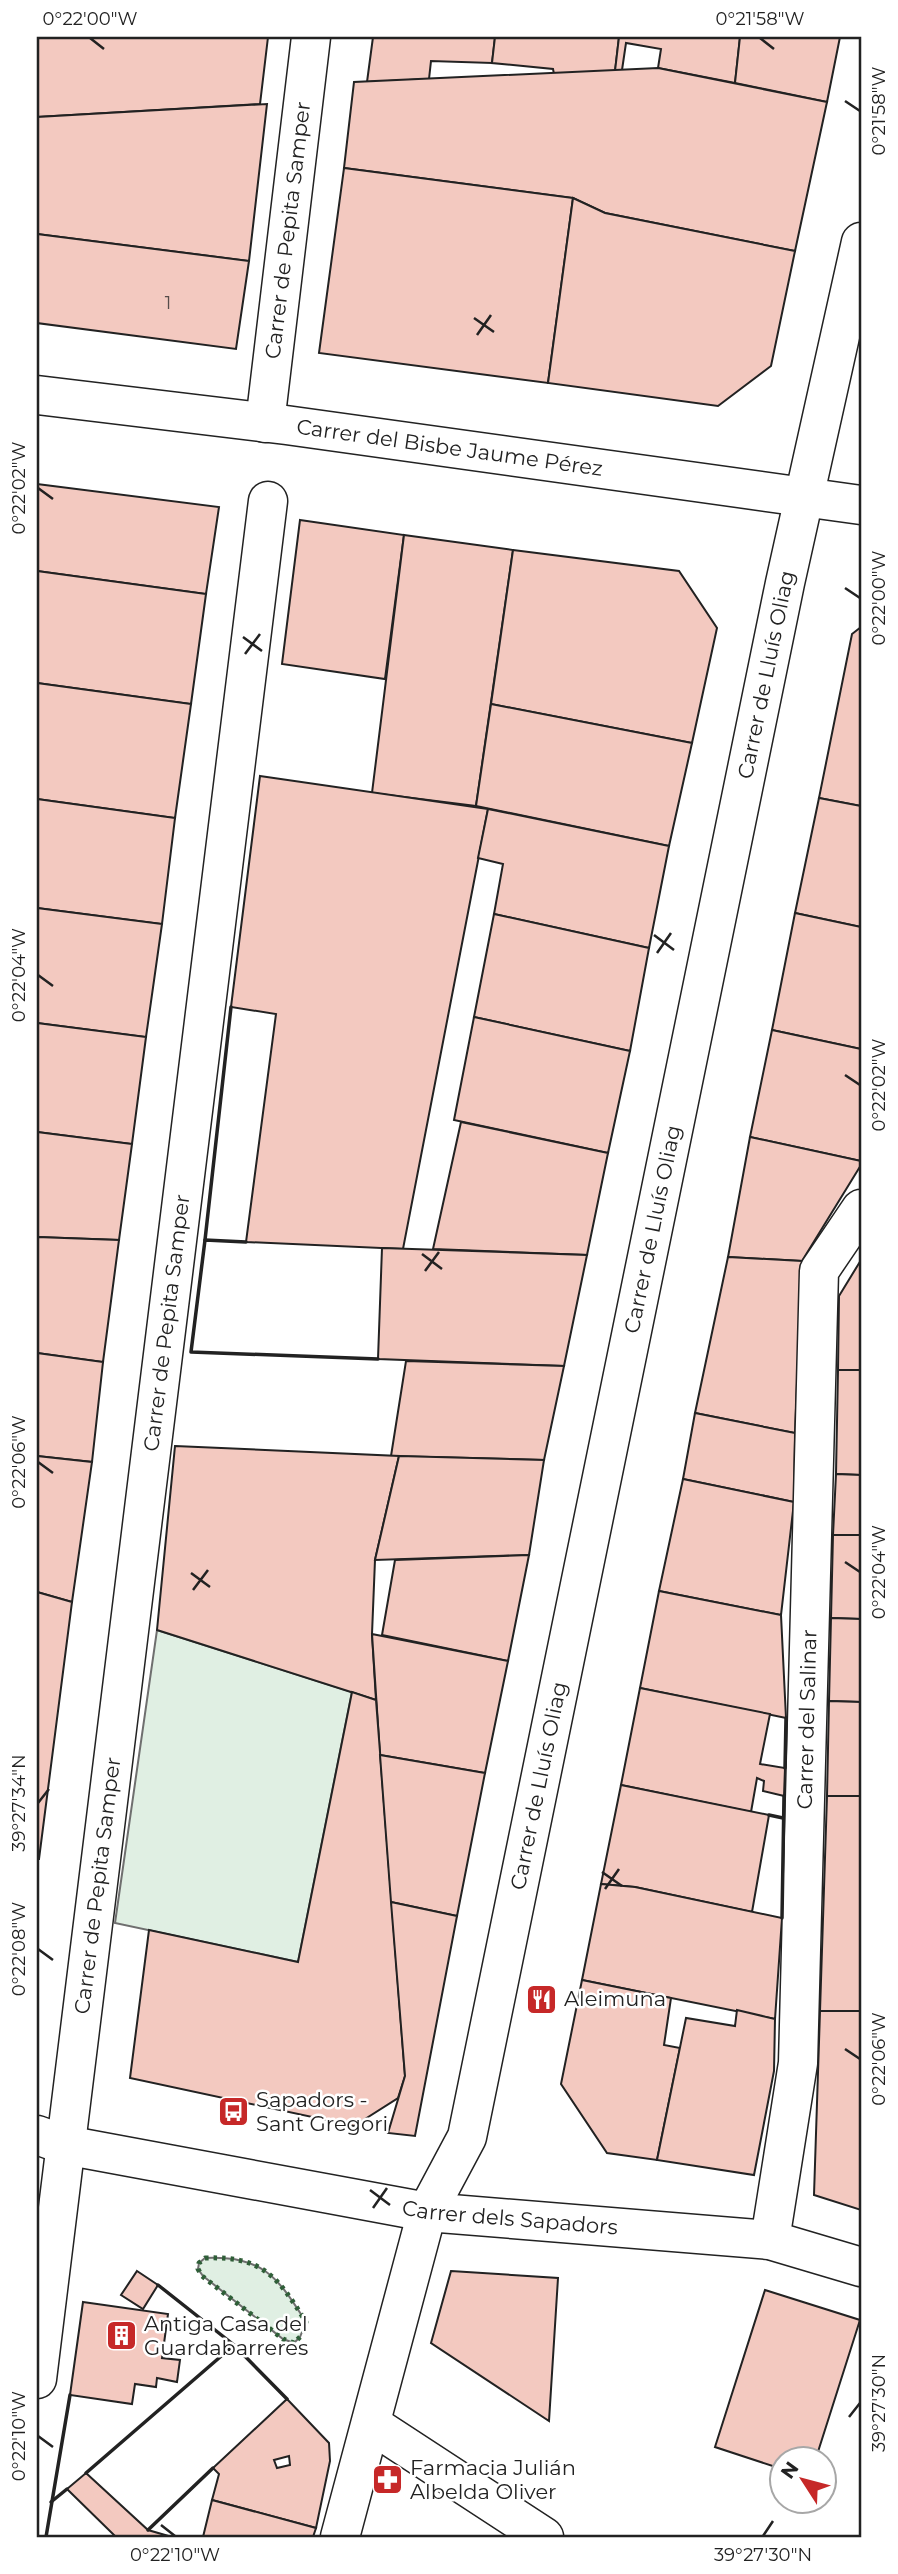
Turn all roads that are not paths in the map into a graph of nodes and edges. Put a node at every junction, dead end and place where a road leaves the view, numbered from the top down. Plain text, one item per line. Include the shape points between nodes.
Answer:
1 (311, 37) edge
2 (861, 242) edge
3 (37, 395) edge
4 (265, 423) junction
5 (804, 499) junction
6 (268, 501) dead end
7 (861, 505) edge
8 (861, 1209) edge
9 (51, 2140) edge
10 (427, 2213) junction
11 (770, 2240) junction
12 (861, 2267) edge
13 (37, 2379) edge
14 (371, 2424) junction
15 (340, 2537) edge
16 (544, 2537) edge

1 - 4 street, Carrer de Pepita Samper
2 - 5 street, Carrer de Lluís Oliag
3 - 4 street, Carrer del Bisbe Jaume Pérez
4 - 5 street, Carrer del Bisbe Jaume Pérez
5 - 7 street, Carrer del Bisbe Jaume Pérez
5 - 10 street, Carrer de Lluís Oliag via 467,2137
6 - 9 street, Carrer de Pepita Samper
8 - 11 street, Carrer del Salinar via 819,1271 798,2063
9 - 10 street, Carrer dels Sapadors
9 - 13 street, Carrer de Pepita Samper
10 - 11 street, Carrer dels Sapadors
10 - 14 street, Carrer de Lluís Oliag
11 - 12 street, Carrer dels Sapadors
14 - 15 street, Carrer de Lluís Oliag
14 - 16 street

